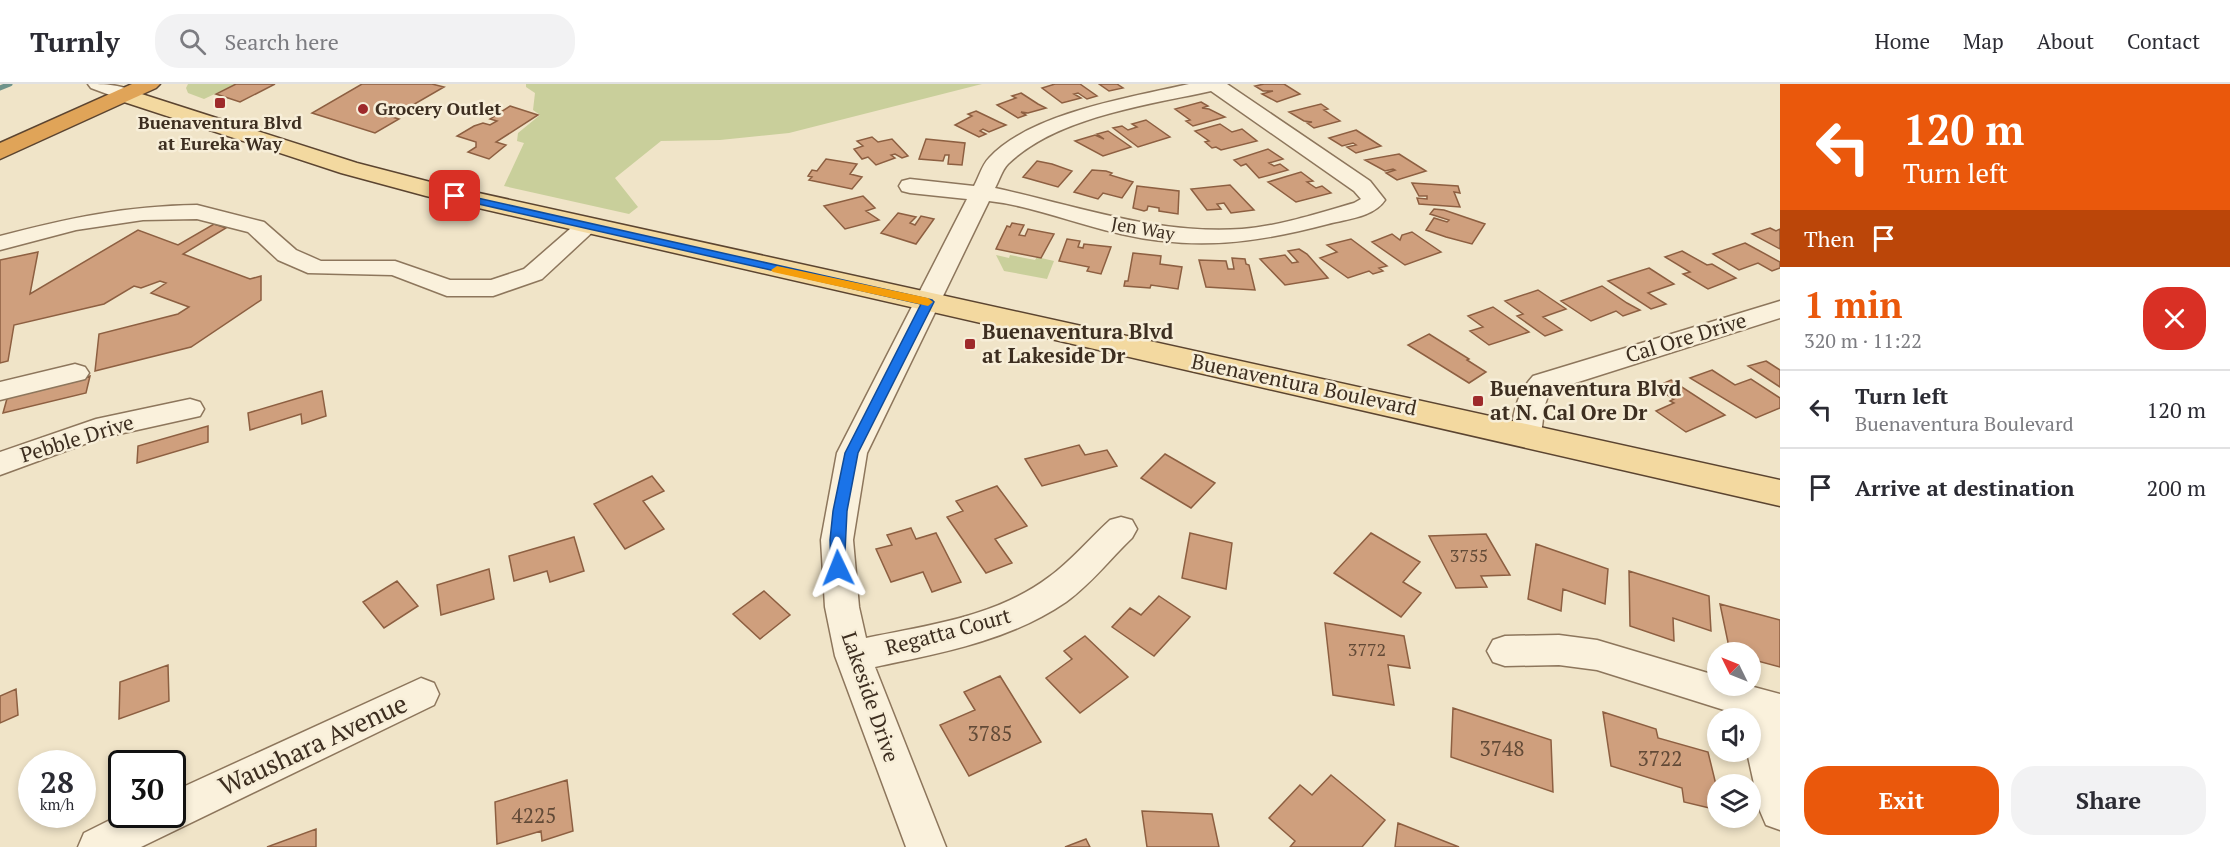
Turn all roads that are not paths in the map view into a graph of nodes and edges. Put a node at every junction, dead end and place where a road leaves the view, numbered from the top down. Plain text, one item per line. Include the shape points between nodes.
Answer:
1 (98, 84) edge
2 (1214, 84) edge
3 (138, 89) edge
4 (0, 153) edge
5 (910, 186) dead end
6 (980, 193) junction
7 (586, 227) junction
8 (0, 243) edge
9 (928, 302) junction
10 (1780, 309) edge
11 (75, 374) dead end
12 (0, 391) edge
13 (190, 409) dead end
14 (1527, 434) junction
15 (0, 464) edge
16 (1780, 493) edge
17 (1121, 529) dead end
18 (1505, 651) dead end
19 (853, 656) junction
20 (421, 694) dead end
21 (1768, 708) edge
22 (186, 805) edge
23 (1780, 811) edge
24 (137, 828) edge
25 (98, 847) edge
26 (926, 847) edge

1 - 3 street, Buenaventura Boulevard
2 - 6 street, Lakeside Drive via 1076,120 1033,136 997,162
2 - 6 street, Jen Way via 1362,186 1374,200 1362,208 1272,232 1225,237 1167,235 1124,228 1055,208
3 - 4 highway
3 - 7 main road, Buenaventura Boulevard via 349,168
5 - 6 street, Jen Way
6 - 9 street, Lakeside Drive
7 - 8 street via 533,274 493,288 447,288 395,268 317,268 287,255 256,227 197,212 143,213 75,223
7 - 9 main road, Buenaventura Boulevard
9 - 14 main road, Buenaventura Boulevard
9 - 19 street, Lakeside Drive via 852,453 847,474 837,540 842,607
10 - 14 street, Cal Ore Drive via 1543,383 1530,402
11 - 12 street
13 - 15 street, Pebble Drive via 96,429
14 - 16 main road, Buenaventura Boulevard
17 - 19 street, Regatta Court via 1056,591 1024,612 993,624
18 - 21 street via 1559,650 1597,655
19 - 26 street, Lakeside Drive
20 - 22 street, Waushara Avenue
21 - 23 street
24 - 25 street

